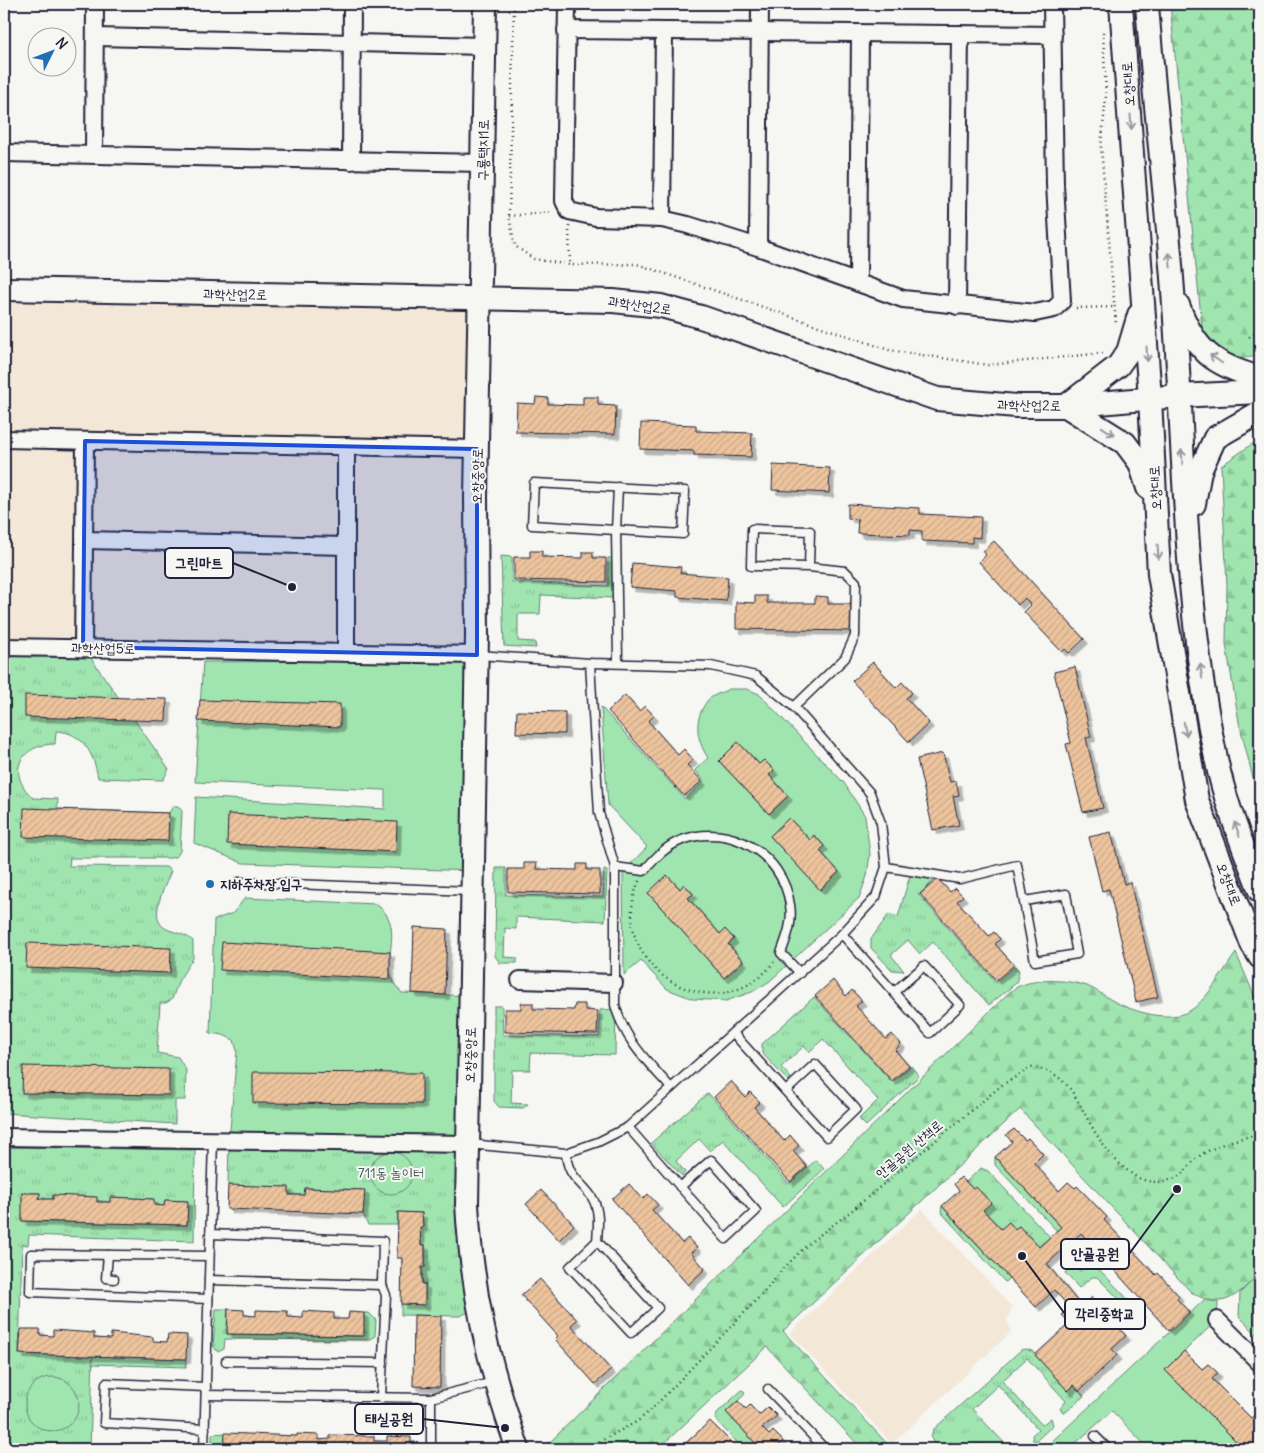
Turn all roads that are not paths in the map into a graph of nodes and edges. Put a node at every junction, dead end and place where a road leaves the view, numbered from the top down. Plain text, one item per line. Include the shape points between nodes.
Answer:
1 (95, 4) edge
2 (352, 4) edge
3 (485, 4) edge
4 (567, 4) edge
5 (760, 4) edge
6 (1052, 4) edge
7 (1121, 4) edge
8 (1147, 4) edge
9 (566, 30) junction
10 (664, 31) junction
11 (760, 32) junction
12 (860, 33) junction
13 (960, 34) junction
14 (1053, 35) junction
15 (95, 37) junction
16 (352, 43) junction
17 (484, 46) junction
18 (4, 153) edge
19 (94, 155) junction
20 (351, 161) junction
21 (482, 163) junction
22 (662, 219) junction
23 (758, 247) junction
24 (858, 283) junction
25 (4, 289) edge
26 (1173, 293) junction
27 (481, 296) junction
28 (1143, 300) junction
29 (957, 306) junction
30 (1260, 378) edge
31 (1260, 392) edge
32 (1178, 396) junction
33 (1150, 398) junction
34 (1066, 406) junction
35 (1260, 412) edge
36 (4, 439) edge
37 (85, 441) junction
38 (346, 446) junction
39 (477, 449) junction
40 (618, 487) junction
41 (1156, 511) junction
42 (616, 530) junction
43 (84, 540) junction
44 (1188, 540) junction
45 (346, 546) junction
46 (809, 568) junction
47 (4, 647) edge
48 (83, 647) junction
49 (346, 653) junction
50 (477, 655) junction
51 (618, 662) junction
52 (590, 663) junction
53 (794, 707) junction
54 (615, 867) junction
55 (886, 867) junction
56 (239, 882) dead end
57 (1260, 891) edge
58 (472, 892) junction
59 (1025, 901) junction
60 (842, 934) junction
61 (1260, 958) edge
62 (800, 973) junction
63 (520, 980) dead end
64 (614, 982) junction
65 (894, 992) junction
66 (733, 1033) junction
67 (671, 1088) junction
68 (786, 1091) junction
69 (628, 1127) junction
70 (4, 1137) edge
71 (213, 1140) junction
72 (468, 1144) junction
73 (566, 1153) junction
74 (680, 1187) junction
75 (210, 1234) junction
76 (597, 1241) junction
77 (108, 1255) junction
78 (210, 1256) junction
79 (209, 1280) junction
80 (382, 1284) junction
81 (105, 1295) junction
82 (208, 1299) junction
83 (1217, 1320) dead end
84 (226, 1361) dead end
85 (383, 1363) junction
86 (1260, 1363) edge
87 (496, 1382) junction
88 (768, 1389) dead end
89 (206, 1391) junction
90 (381, 1398) junction
91 (431, 1398) junction
92 (205, 1429) junction
93 (1095, 1436) dead end
94 (204, 1449) edge
95 (431, 1449) edge
96 (518, 1449) edge
97 (825, 1449) edge
98 (1108, 1449) edge

1 - 15 street
2 - 16 street
3 - 17 street, 구룡택지1로
4 - 9 street
5 - 11 street
6 - 14 street
7 -> 28 street, 오창대로
26 -> 8 street, 오창대로
9 - 10 street
9 - 22 street via 564,201 569,211 596,217
10 - 11 street
10 - 22 street
11 - 12 street
11 - 23 street
12 - 13 street
12 - 24 street
13 - 14 street
13 - 29 street
14 - 29 street via 1055,184 1062,301 1054,309 1035,314
15 - 16 street
15 - 19 street
16 - 17 street
16 - 20 street
17 - 21 street, 구룡택지1로
18 - 19 street
19 - 20 street
20 - 21 street
21 - 27 street, 구룡택지1로
22 - 23 street
23 - 24 street
24 - 29 street via 903,299
25 - 27 street, 과학산업2로
30 -> 26 street via 1237,372 1199,347 1186,327
26 - 32 street, 오창대로
27 - 34 street, 과학산업2로 via 613,300 661,306 701,316 937,398 1016,406
27 - 39 street, 오창중앙로
28 -> 33 street, 오창대로
28 - 34 street via 1128,352 1118,366
31 - 32 street, 과학산업2로
32 - 33 street, 과학산업2로
44 -> 32 street, 오창대로
33 - 34 street, 과학산업2로
33 - 41 street, 오창대로
34 -> 41 street via 1125,443 1140,463
35 - 44 street via 1215,438 1200,471
36 - 37 street
37 - 38 street
37 - 43 street
38 - 39 street
38 - 45 street
39 - 50 street, 오창중앙로
40 - 42 lane
40 - 42 lane via 685,491 683,534
40 - 42 lane via 534,483 533,491 532,525
41 -> 61 street, 오창대로 via 1159,574 1197,800
42 - 51 lane
43 - 45 street
43 - 48 street
57 -> 44 street, 오창대로 via 1216,761 1196,638
45 - 49 street
46 - 46 lane via 751,566 752,529 810,531
46 - 53 lane via 845,571 856,582 855,636 845,658
47 - 48 street, 과학산업5로
48 - 49 street, 과학산업5로
49 - 50 street
50 - 52 lane
50 - 58 street, 오창중앙로
51 - 52 lane
51 - 53 lane via 711,666 756,676
52 - 54 lane via 599,813
53 - 55 lane via 870,793 881,823
54 - 62 lane via 644,871 660,852 681,840 705,834 729,836 752,846 771,861 784,882 791,906 790,930 781,953
54 - 64 lane
55 - 59 lane via 960,879 1017,865
55 - 60 lane via 876,897
56 - 58 lane
58 - 72 street, 오창중앙로
59 - 59 lane via 1035,961 1077,954 1066,894
60 - 62 lane
60 - 65 lane
62 - 66 lane
63 - 64 street
64 - 67 lane via 614,1005 629,1041
65 - 65 lane via 930,1033 960,1006 924,966
66 - 67 lane
66 - 68 lane
67 - 69 lane
68 - 68 lane via 827,1137 856,1109 815,1064
69 - 73 lane
69 - 74 lane
70 - 71 street
71 - 72 street
71 - 75 lane
72 - 73 lane
72 - 87 street, 오창중앙로 via 467,1204 473,1275 485,1346
73 - 76 lane via 567,1167 593,1199 599,1220
74 - 74 lane via 726,1239 756,1210 711,1160
75 - 78 lane
75 - 80 lane via 383,1241
76 - 76 lane via 570,1267 631,1333 658,1308
77 - 78 lane
77 - 81 lane via 110,1279
77 - 81 lane via 31,1254 30,1292
78 - 79 lane
79 - 80 lane
79 - 82 lane
80 - 85 lane via 386,1295
81 - 82 lane
82 - 89 lane
83 - 86 street
84 - 85 lane
85 - 90 lane
87 - 91 lane
87 - 96 street, 오창중앙로
88 - 97 lane
89 - 90 lane
89 - 92 lane
89 - 92 lane via 106,1383 104,1423
90 - 91 lane
91 - 95 lane
92 - 94 lane
93 - 98 lane

